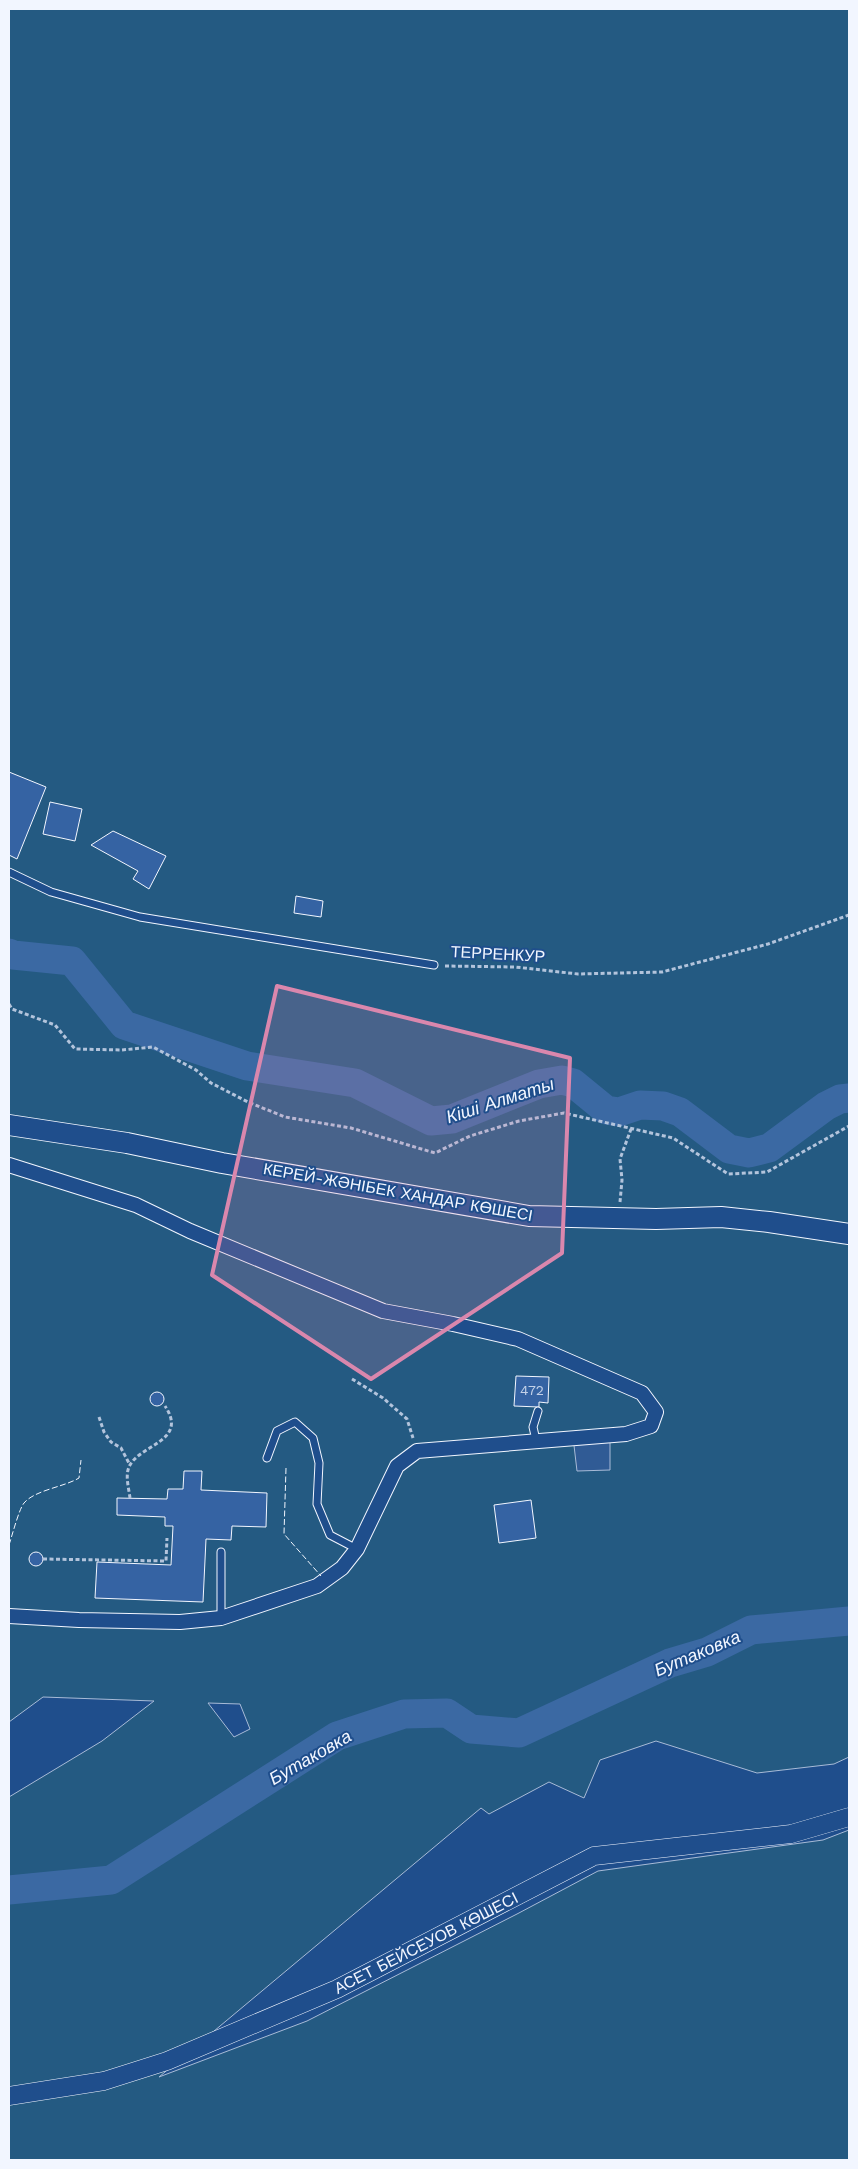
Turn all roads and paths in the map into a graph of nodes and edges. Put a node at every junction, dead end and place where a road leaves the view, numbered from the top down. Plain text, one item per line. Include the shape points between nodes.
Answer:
1 (9, 872) edge
2 (849, 915) edge
3 (434, 966) joint
4 (9, 1004) edge
5 (9, 1125) edge
6 (849, 1126) edge
7 (631, 1129) junction
8 (9, 1165) edge
9 (618, 1219) junction
10 (849, 1234) edge
11 (352, 1379) dead end
12 (165, 1406) dead end
13 (538, 1411) dead end
14 (99, 1417) dead end
15 (536, 1440) junction
16 (417, 1451) junction
17 (267, 1458) dead end
18 (130, 1465) junction
19 (130, 1498) dead end
20 (168, 1538) dead end
21 (357, 1549) junction
22 (221, 1552) dead end
23 (43, 1559) dead end
24 (9, 1616) edge
25 (221, 1618) junction
26 (849, 1817) edge
27 (9, 2096) edge

1 - 3 lane, ТЕРРЕНКУР via 51,892 140,917
2 - 3 path, ТЕРРЕНКУР via 768,944 662,972 578,974 515,967
4 - 7 path via 12,1010 55,1025 76,1049 153,1047 196,1070 211,1083 285,1116 352,1128 435,1153 478,1134 564,1113
5 - 9 main road, КЕРЕЙ-ЖӘНІБЕК ХАНДАР КӨШЕСІ via 528,1216
6 - 7 path via 767,1172 728,1174 673,1138
7 - 9 path via 620,1159 622,1180
8 - 15 street via 136,1205 190,1231 383,1311 518,1339 642,1393 656,1412 651,1426 626,1434
9 - 10 main road, КЕРЕЙ-ЖӘНІБЕК ХАНДАР КӨШЕСІ via 721,1217
11 - 16 path via 383,1398 408,1419
12 - 18 path via 170,1413 166,1437 137,1456
13 - 15 lane via 533,1427
14 - 18 path via 104,1432 121,1448
15 - 16 street
16 - 21 street via 397,1466
17 - 21 lane via 278,1431 294,1422 313,1438 319,1463 316,1504 330,1535
18 - 19 path via 127,1472
20 - 23 path via 166,1561
21 - 25 street via 342,1568 317,1586
22 - 25 lane
24 - 25 street via 180,1622
26 - 27 street, АСЕТ БЕЙСЕУОВ КӨШЕСІ via 791,1834 594,1856 338,1989 167,2061 104,2081

